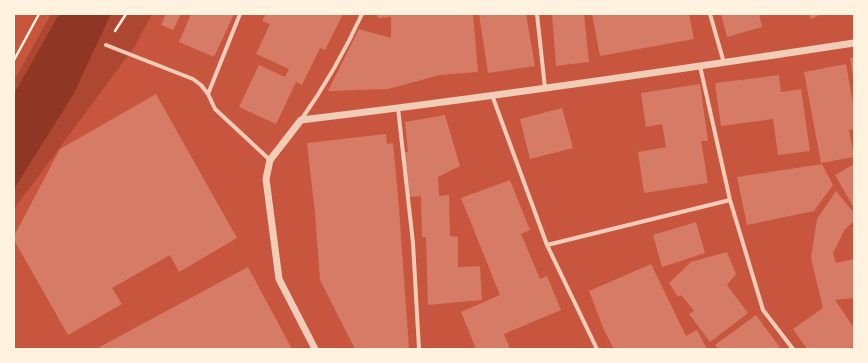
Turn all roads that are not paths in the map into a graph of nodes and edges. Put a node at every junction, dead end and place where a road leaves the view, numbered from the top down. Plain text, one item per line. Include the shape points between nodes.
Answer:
1 (240, 14) edge
2 (362, 14) edge
3 (537, 14) edge
4 (710, 14) edge
5 (854, 43) edge
6 (106, 45) dead end
7 (724, 63) junction
8 (700, 66) junction
9 (545, 88) junction
10 (208, 94) junction
11 (492, 95) junction
12 (398, 108) junction
13 (301, 120) junction
14 (270, 160) junction
15 (730, 200) junction
16 (547, 245) junction
17 (315, 349) edge
18 (419, 349) edge
19 (598, 349) edge
20 (793, 349) edge

1 - 10 street
2 - 13 street via 333,71
3 - 9 street
4 - 7 street
5 - 7 street
6 - 10 street via 193,79
7 - 8 street
8 - 9 street
8 - 15 street
9 - 11 street
10 - 14 street via 215,109
11 - 12 street
11 - 16 street
12 - 13 street
12 - 18 street via 412,243
13 - 14 street
14 - 17 street via 266,179 279,279
15 - 16 street
15 - 20 street via 763,310
16 - 19 street

